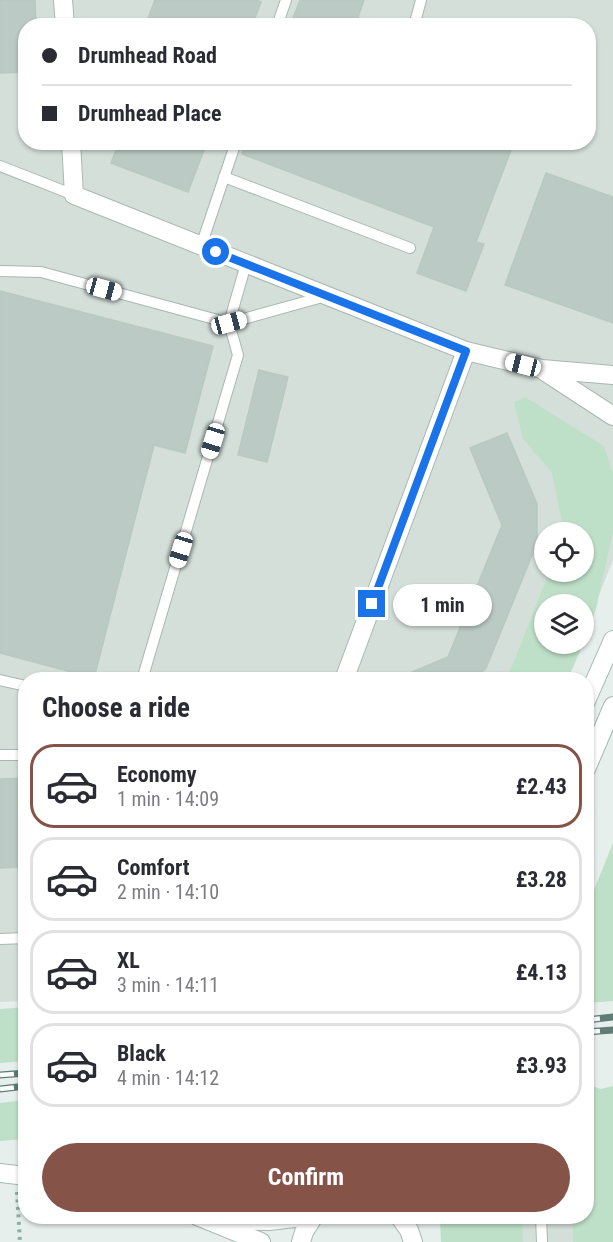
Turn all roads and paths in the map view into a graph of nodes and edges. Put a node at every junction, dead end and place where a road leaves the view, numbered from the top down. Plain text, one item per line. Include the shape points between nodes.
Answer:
1 (63, 0) edge
2 (286, 0) edge
3 (421, 0) edge
4 (64, 18) edge
5 (280, 18) edge
6 (416, 18) edge
7 (71, 150) edge
8 (233, 150) edge
9 (0, 166) edge
10 (224, 177) junction
11 (74, 195) junction
12 (201, 246) junction
13 (410, 248) dead end
14 (246, 264) junction
15 (0, 271) edge
16 (326, 296) junction
17 (229, 323) junction
18 (466, 351) junction
19 (542, 369) junction
20 (613, 375) edge
21 (613, 416) edge
22 (613, 640) edge
23 (144, 672) edge
24 (347, 672) edge
25 (0, 680) edge
26 (594, 683) edge
27 (18, 684) edge
28 (613, 706) edge
29 (594, 750) edge
30 (18, 754) edge
31 (0, 755) edge
32 (18, 938) edge
33 (0, 939) edge
34 (14, 1174) edge
35 (18, 1219) edge
36 (18, 1224) edge
37 (218, 1224) edge
38 (308, 1224) edge
39 (542, 1224) edge
40 (20, 1242) edge
41 (261, 1242) edge
42 (300, 1242) edge
43 (542, 1242) edge

1 - 4 street
2 - 5 lane
3 - 6 lane
7 - 11 street
8 - 10 lane
9 - 11 lane
10 - 12 lane
10 - 13 lane
11 - 12 street
12 - 14 street
14 - 16 street
14 - 17 lane
15 - 17 lane via 41,272
16 - 17 lane
16 - 18 street
17 - 23 lane via 238,355
18 - 19 street
18 - 24 street
19 - 20 street
19 - 21 street
22 - 26 street
25 - 27 lane
28 - 29 street
30 - 31 lane
32 - 33 lane
34 - 35 path
36 - 40 path
37 - 41 street
38 - 42 street
39 - 43 lane

